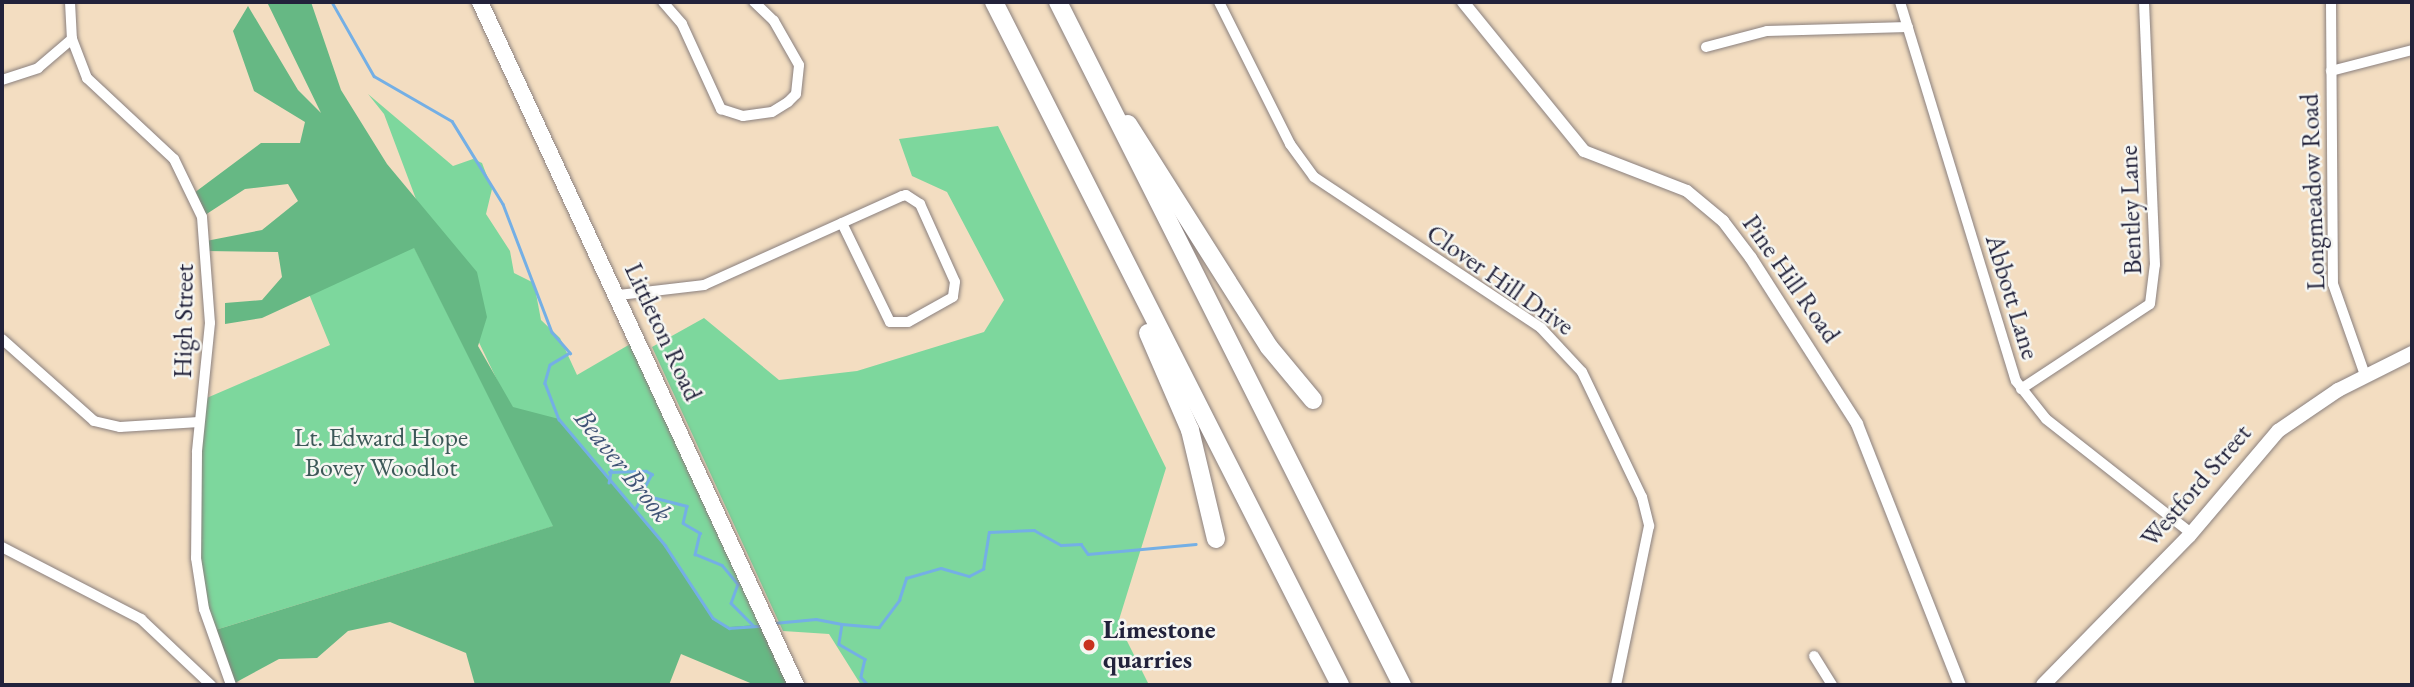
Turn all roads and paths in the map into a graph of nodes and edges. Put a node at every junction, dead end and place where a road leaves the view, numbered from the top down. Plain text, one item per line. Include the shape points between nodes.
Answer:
1 (70, 2) edge
2 (480, 2) edge
3 (663, 2) edge
4 (753, 2) edge
5 (994, 2) edge
6 (1058, 2) edge
7 (1219, 2) edge
8 (1462, 2) edge
9 (1900, 2) edge
10 (2144, 2) edge
11 (2331, 2) edge
12 (1908, 27) junction
13 (72, 40) junction
14 (1706, 47) dead end
15 (2412, 50) edge
16 (2331, 71) junction
17 (2, 80) edge
18 (1100, 86) junction
19 (1073, 159) junction
20 (842, 223) junction
21 (619, 296) junction
22 (2, 339) edge
23 (2412, 353) edge
24 (2365, 375) junction
25 (2021, 390) junction
26 (1313, 400) dead end
27 (199, 422) junction
28 (2191, 533) junction
29 (1216, 539) dead end
30 (2, 547) edge
31 (1814, 656) dead end
32 (205, 683) edge
33 (231, 685) edge
34 (796, 685) edge
35 (1340, 685) edge
36 (1402, 685) edge
37 (1616, 685) edge
38 (1832, 685) edge
39 (1959, 685) edge
40 (2043, 685) edge

1 - 13 street, High Street
2 - 21 main road, Littleton Road
3 - 4 street via 682,24 721,109 743,116 772,113 788,102 796,94 799,65 774,21
5 - 19 highway
6 - 18 highway
7 - 37 street, Clover Hill Drive via 1290,144 1314,177 1541,328 1582,372 1642,496 1649,526
8 - 39 street, Pine Hill Road via 1584,152 1686,191 1723,221 1751,258 1857,424
9 - 12 street, Abbott Lane
10 - 25 street, Bentley Lane via 2155,265 2150,304
11 - 16 street, Longmeadow Road
12 - 14 street via 1767,31
12 - 25 street, Abbott Lane via 1995,328
13 - 17 street via 38,68
13 - 27 street, High Street via 99,95 163,147 198,205 210,315
15 - 16 street
16 - 24 street, Longmeadow Road via 2333,284
18 - 26 highway via 1269,347
18 - 36 highway
19 - 29 highway via 1190,430
19 - 35 highway
20 - 20 street via 890,322 908,323 953,297 954,278 914,197 902,196
20 - 21 street via 704,285
21 - 34 main road, Littleton Road
22 - 27 street via 94,421 120,427
23 - 24 main road, Westford Street
24 - 28 main road, Westford Street via 2277,431
25 - 28 street, Abbott Lane via 2046,419
27 - 33 street, High Street via 199,587
28 - 40 main road, Westford Street
30 - 32 street via 131,612
31 - 38 street

